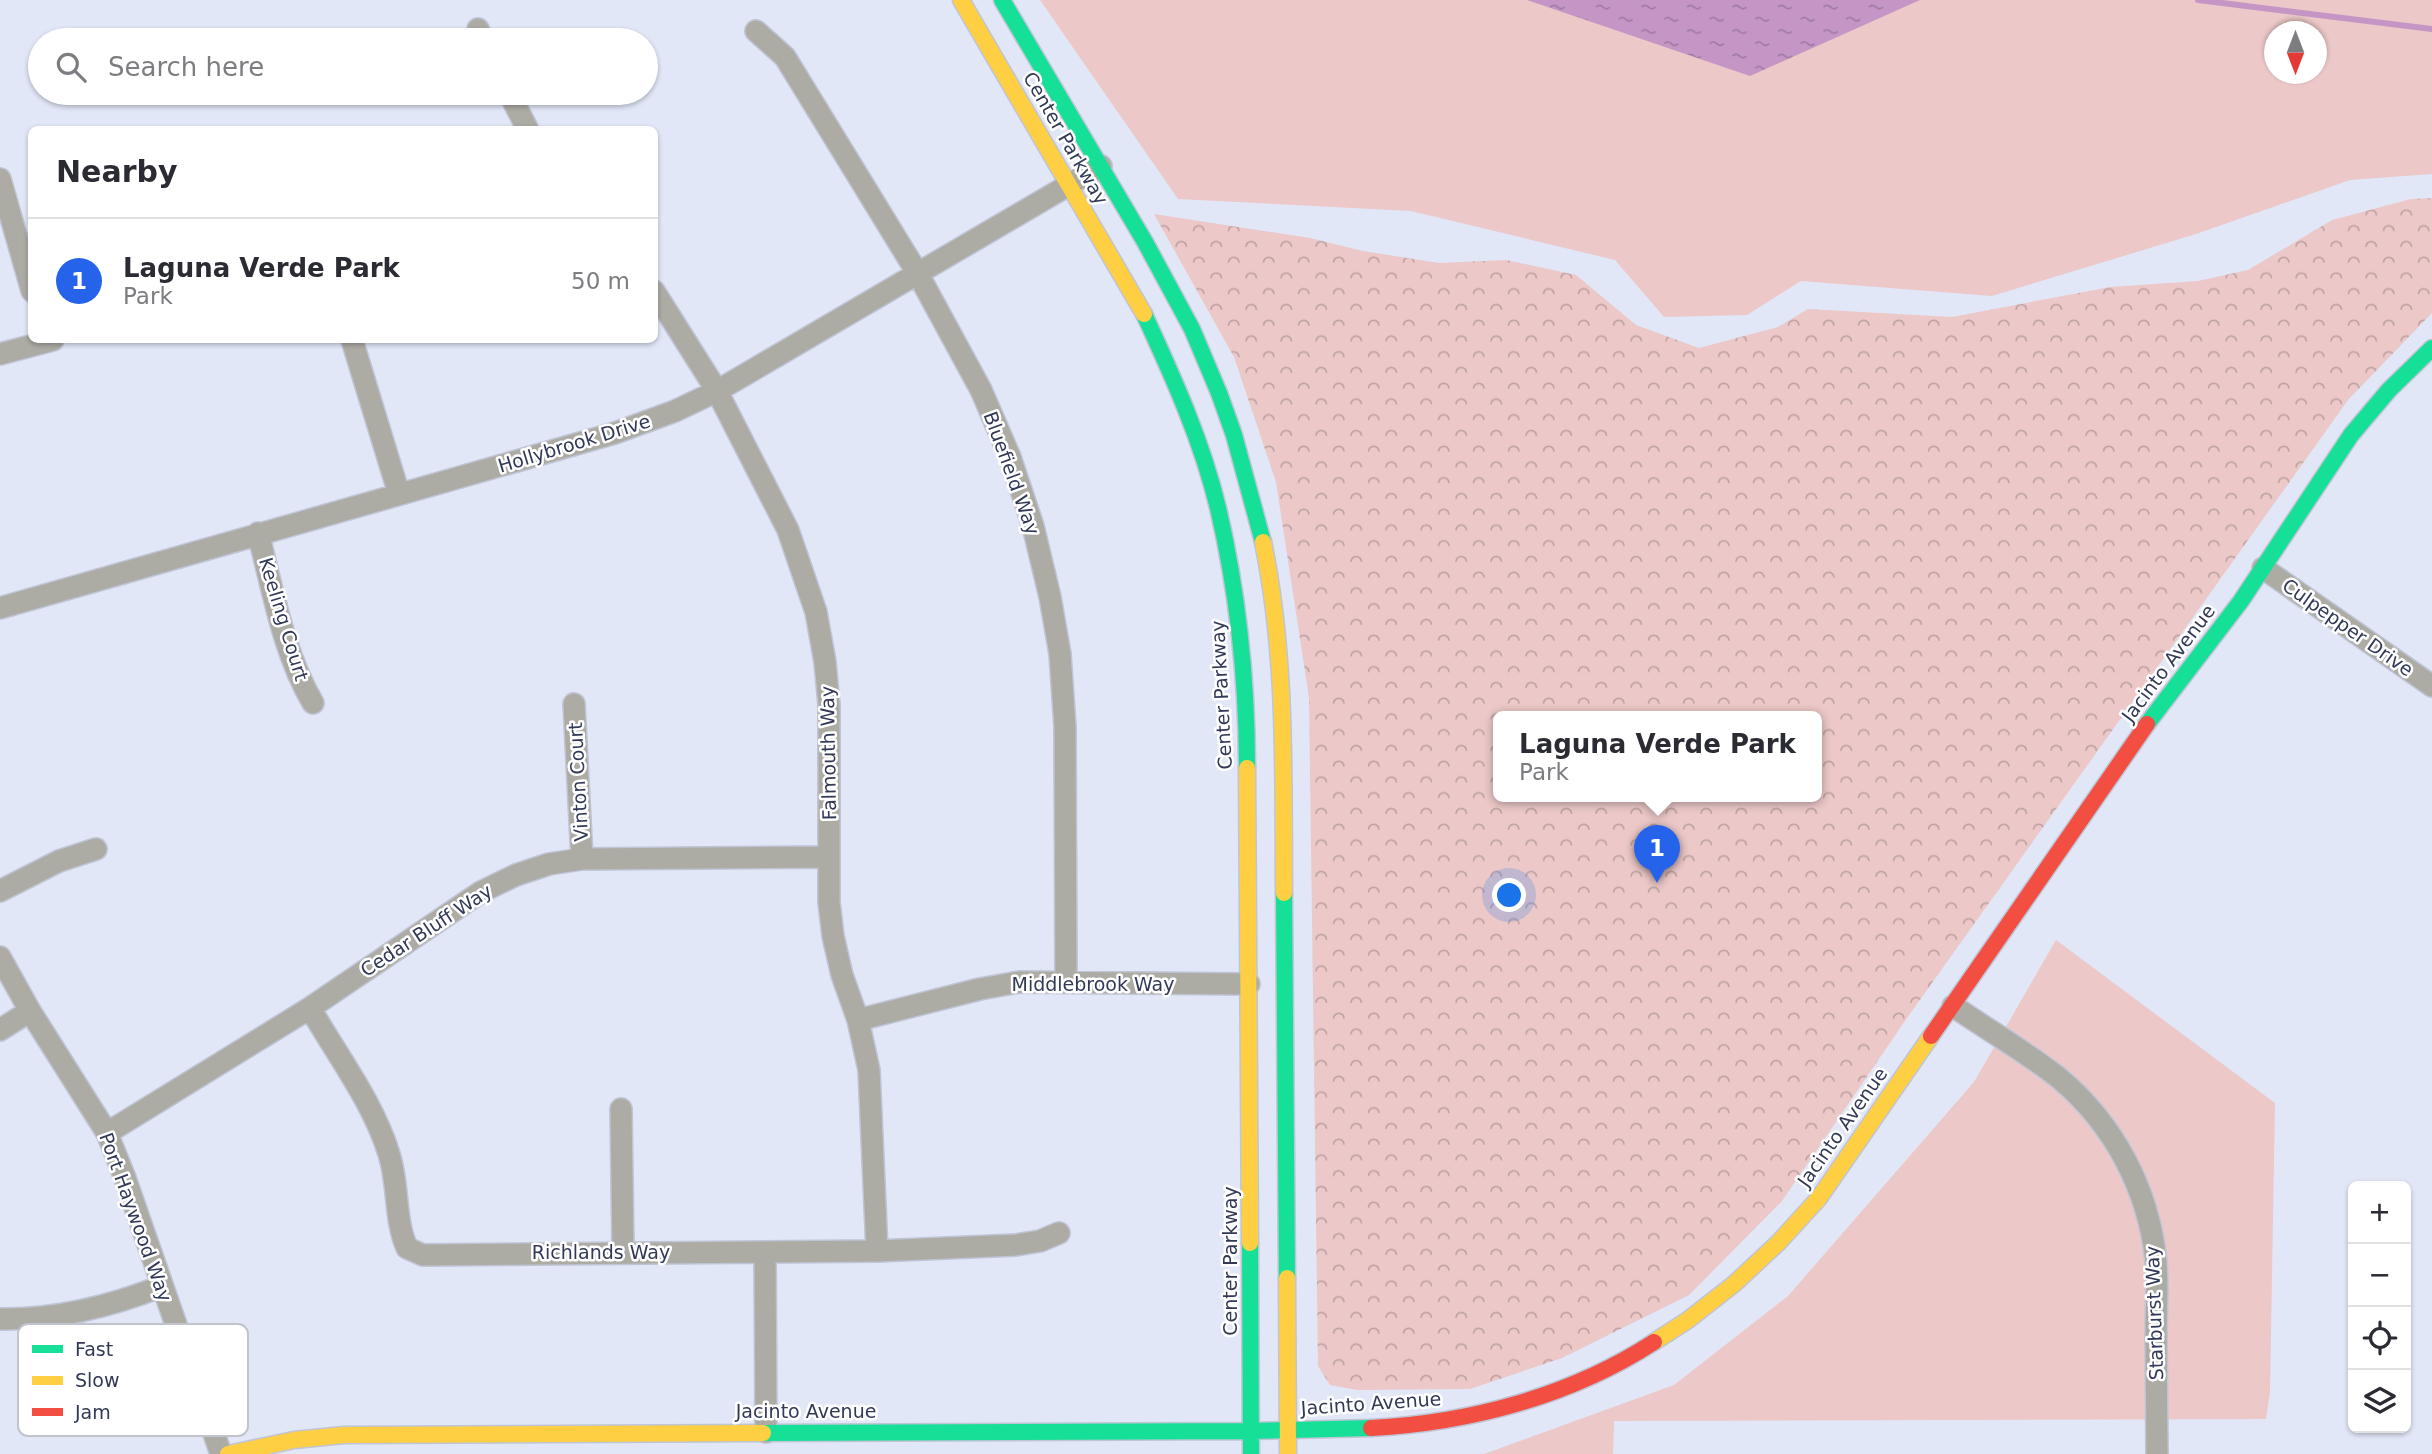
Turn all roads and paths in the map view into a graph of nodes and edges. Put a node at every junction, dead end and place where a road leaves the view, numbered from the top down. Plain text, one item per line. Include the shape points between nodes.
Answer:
1 (961, 0) edge
2 (1002, 0) edge
3 (756, 31) dead end
4 (515, 105) edge
5 (526, 126) edge
6 (1101, 166) junction
7 (0, 179) edge
8 (1070, 185) junction
9 (918, 274) junction
10 (28, 277) edge
11 (658, 297) edge
12 (38, 343) edge
13 (353, 343) edge
14 (2432, 348) edge
15 (0, 354) edge
16 (717, 391) junction
17 (400, 494) junction
18 (258, 533) junction
19 (2263, 568) junction
20 (0, 608) edge
21 (2432, 686) edge
22 (313, 704) dead end
23 (574, 704) dead end
24 (96, 849) dead end
25 (829, 857) junction
26 (582, 859) junction
27 (0, 891) edge
28 (0, 957) edge
29 (1066, 981) junction
30 (1249, 984) junction
31 (1953, 1006) junction
32 (310, 1008) junction
33 (30, 1011) junction
34 (858, 1020) junction
35 (0, 1030) edge
36 (621, 1109) dead end
37 (107, 1133) junction
38 (1059, 1233) dead end
39 (623, 1251) junction
40 (877, 1251) junction
41 (765, 1252) junction
42 (162, 1286) junction
43 (0, 1319) edge
44 (175, 1324) edge
45 (1288, 1429) junction
46 (1251, 1431) junction
47 (766, 1432) junction
48 (215, 1436) edge
49 (522, 1444) edge
50 (221, 1454) edge
51 (228, 1454) edge
52 (1251, 1454) edge
53 (1288, 1454) edge
54 (2157, 1454) edge

1 - 8 main road, Center Parkway
2 - 6 main road, Center Parkway
3 - 9 street, Bluefield Way via 785,57
4 - 5 street
6 - 8 street, Hollybrook Drive
6 - 45 main road, Center Parkway via 1164,273 1227,415 1262,538 1279,643
7 - 10 street
8 - 9 street, Hollybrook Drive
8 - 30 main road, Center Parkway via 1144,314 1173,376 1218,508 1243,654
9 - 16 street, Hollybrook Drive
9 - 29 street, Bluefield Way via 981,390 1010,457 1050,597 1065,727
11 - 16 street, Falmouth Way
12 - 15 street
13 - 17 street
14 - 19 main road, Jacinto Avenue via 2351,435
16 - 17 street, Hollybrook Drive via 615,433
16 - 25 street, Falmouth Way via 788,530 816,612 829,705
17 - 18 street, Hollybrook Drive
18 - 20 street, Hollybrook Drive
18 - 22 street, Keeling Court via 292,659
19 - 21 street, Culpepper Drive
19 - 31 main road, Jacinto Avenue via 2140,734
23 - 26 street, Vinton Court
24 - 27 street via 59,860
25 - 26 street, Cedar Bluff Way
25 - 34 street, Falmouth Way via 833,936
26 - 32 street, Cedar Bluff Way via 549,864 481,892
28 - 33 street, Port Haywood Way
29 - 30 street, Middlebrook Way
29 - 34 street, Middlebrook Way via 980,989
30 - 46 main road, Center Parkway
31 - 45 main road, Jacinto Avenue via 1819,1198 1748,1274 1674,1331 1566,1387 1516,1404 1415,1424
31 - 54 street, Starburst Way via 2058,1078 2088,1106 2128,1163 2144,1201 2156,1265
32 - 37 street, Cedar Bluff Way
32 - 39 street, Richlands Way via 382,1131 396,1177 399,1230 407,1248 423,1255
33 - 35 street
33 - 37 street, Port Haywood Way
34 - 40 street, Falmouth Way via 869,1070
36 - 39 street
37 - 42 street, Port Haywood Way
38 - 40 street, Richlands Way via 1016,1245
39 - 41 street, Richlands Way
40 - 41 street, Richlands Way
41 - 47 street
42 - 43 street via 82,1312
42 - 44 street, Port Haywood Way
45 - 46 main road, Jacinto Avenue
45 - 53 main road, Center Parkway
46 - 47 main road, Jacinto Avenue
46 - 52 main road, Center Parkway
47 - 49 main road, Jacinto Avenue
48 - 50 street, Port Haywood Way
49 - 51 main road, Jacinto Avenue via 344,1435

